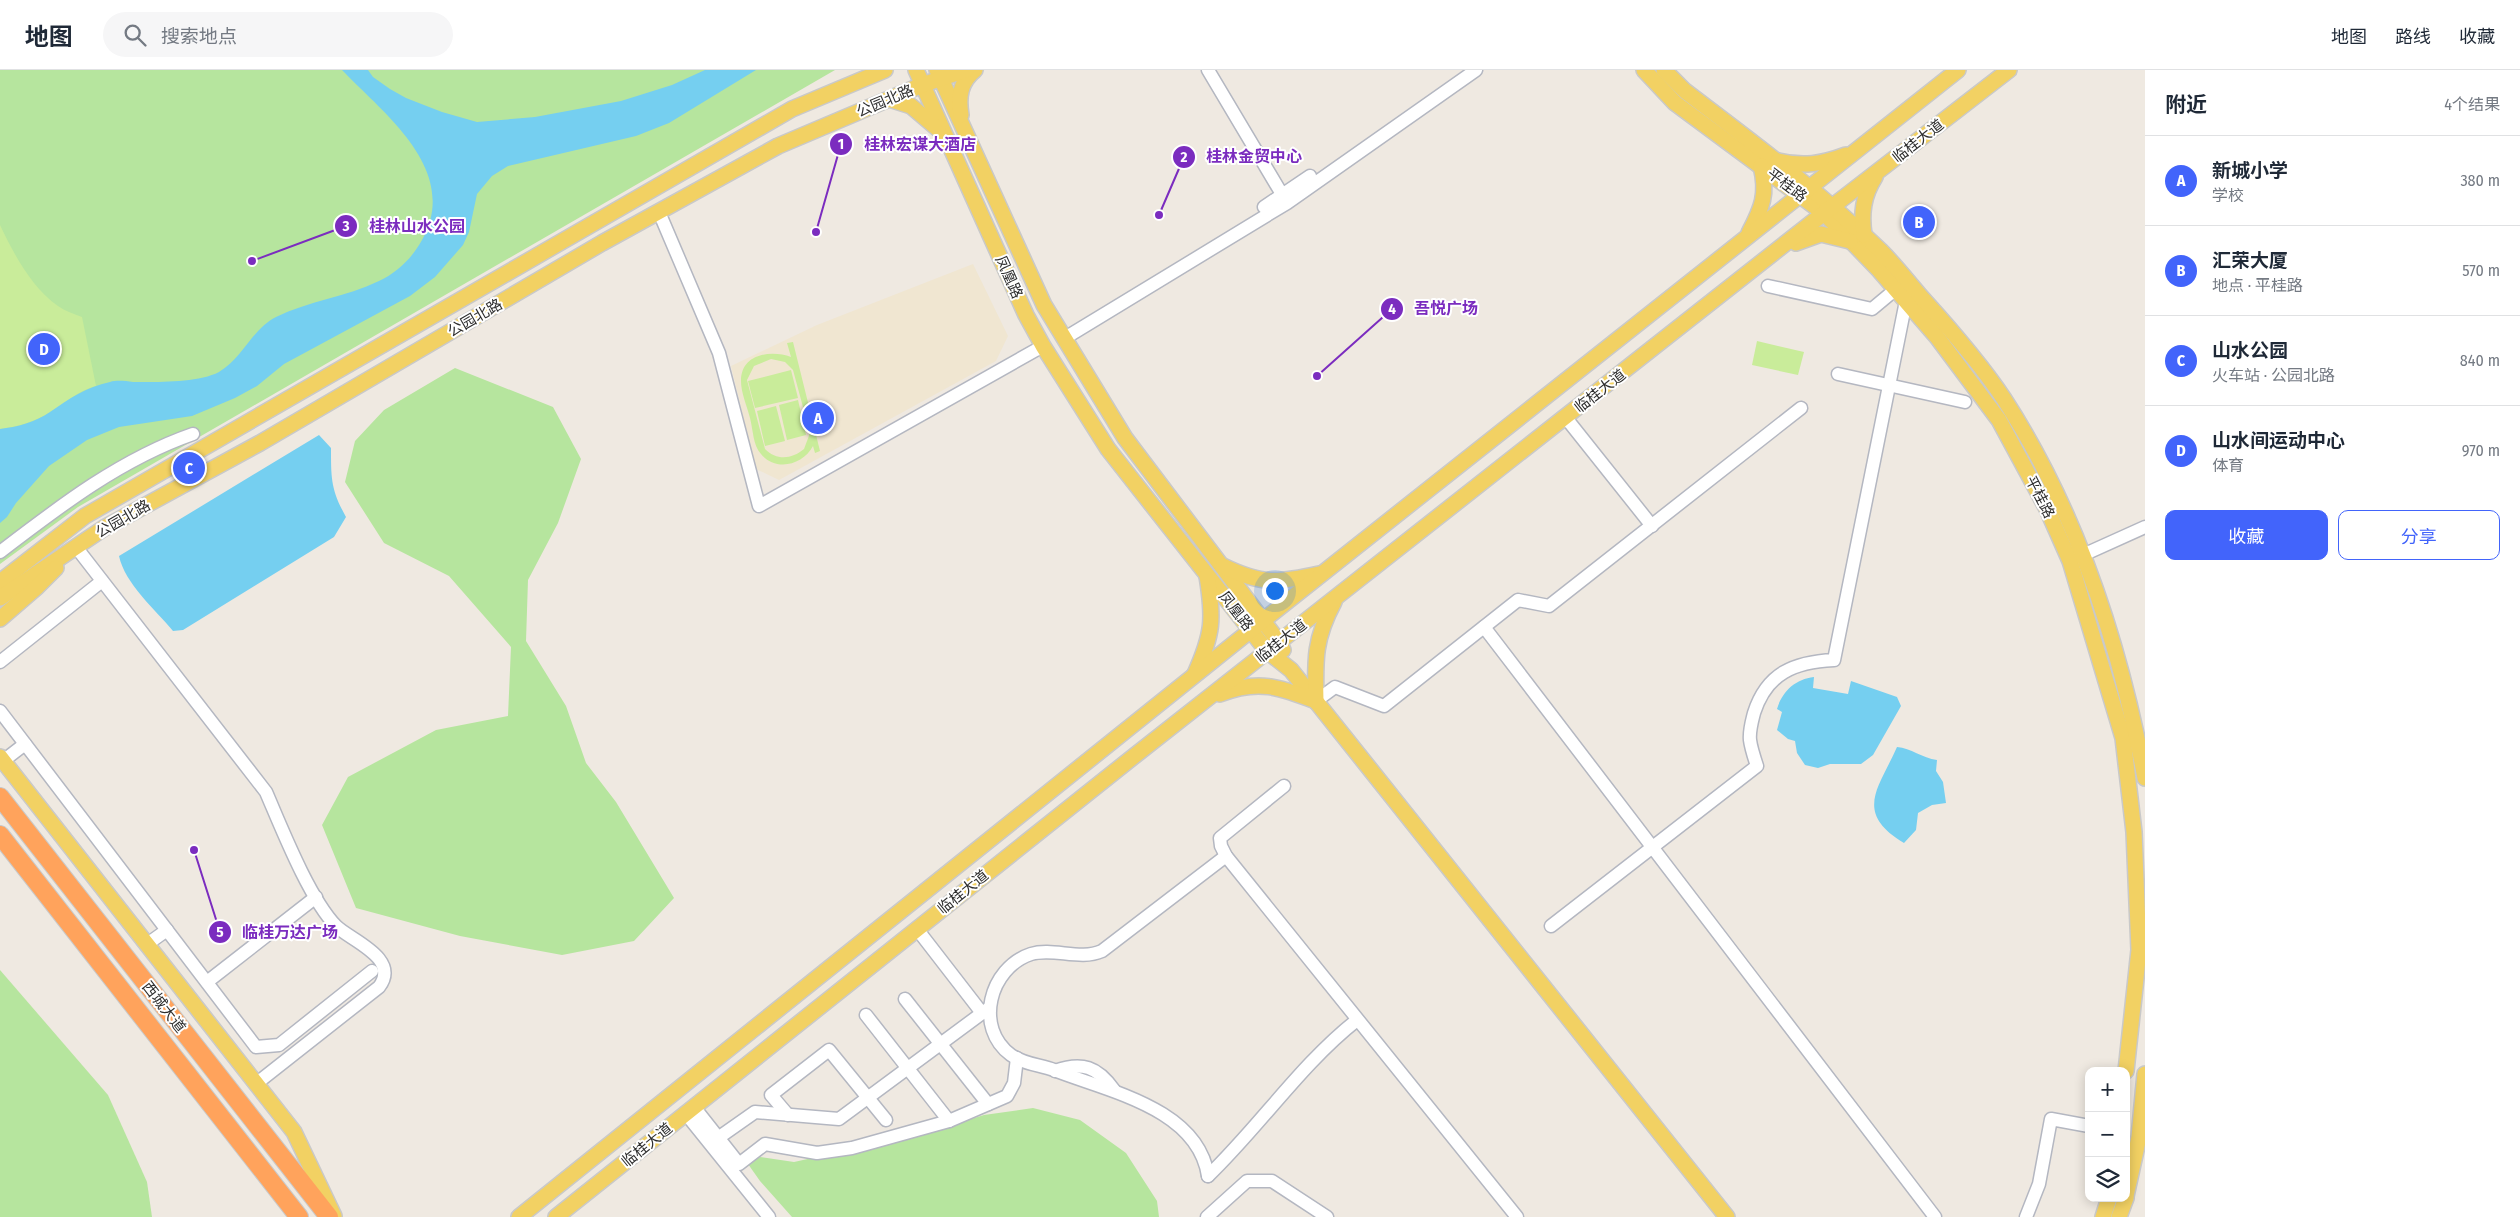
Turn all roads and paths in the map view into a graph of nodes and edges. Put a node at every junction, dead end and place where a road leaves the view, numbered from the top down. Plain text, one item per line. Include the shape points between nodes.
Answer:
1 (885, 70) edge
2 (916, 70) edge
3 (966, 70) edge
4 (975, 70) edge
5 (1208, 70) edge
6 (1215, 70) edge
7 (1464, 70) edge
8 (1476, 70) edge
9 (1644, 70) edge
10 (1664, 70) edge
11 (1958, 70) edge
12 (2010, 70) edge
13 (873, 73) edge
14 (938, 74) edge
15 (922, 85) junction
16 (890, 99) junction
17 (964, 129) junction
18 (946, 137) junction
19 (1858, 150) junction
20 (1768, 163) junction
21 (1881, 168) junction
22 (1806, 191) junction
23 (1287, 197) junction
24 (1829, 210) junction
25 (659, 212) junction
26 (1746, 238) junction
27 (1858, 238) junction
28 (1772, 255) junction
29 (1768, 286) dead end
30 (1896, 289) junction
31 (1906, 301) junction
32 (1063, 335) junction
33 (1043, 346) junction
34 (1838, 374) dead end
35 (1889, 385) junction
36 (1965, 402) dead end
37 (1801, 408) dead end
38 (1566, 418) junction
39 (193, 434) dead end
40 (1652, 526) junction
41 (2145, 527) edge
42 (76, 547) junction
43 (0, 552) edge
44 (2077, 558) junction
45 (1222, 566) junction
46 (1207, 574) junction
47 (1323, 574) junction
48 (102, 580) junction
49 (0, 582) edge
50 (1337, 597) junction
51 (0, 598) edge
52 (0, 619) edge
53 (1264, 621) junction
54 (1484, 627) junction
55 (1251, 630) junction
56 (1280, 642) junction
57 (1267, 652) junction
58 (0, 662) edge
59 (1291, 670) junction
60 (1194, 676) junction
61 (1207, 699) junction
62 (1316, 701) junction
63 (0, 712) edge
64 (25, 744) junction
65 (2, 759) edge
66 (2145, 778) edge
67 (1284, 786) dead end
68 (0, 797) edge
69 (0, 834) edge
70 (1652, 847) junction
71 (1226, 856) junction
72 (316, 896) junction
73 (1551, 926) dead end
74 (167, 930) junction
75 (916, 930) junction
76 (146, 946) junction
77 (2142, 951) edge
78 (372, 971) dead end
79 (206, 982) junction
80 (905, 999) dead end
81 (985, 1011) junction
82 (866, 1015) dead end
83 (1357, 1020) junction
84 (256, 1047) junction
85 (1016, 1058) junction
86 (239, 1060) junction
87 (2127, 1067) edge
88 (2145, 1074) edge
89 (257, 1083) junction
90 (867, 1098) junction
91 (988, 1104) junction
92 (690, 1110) junction
93 (788, 1115) junction
94 (886, 1120) dead end
95 (949, 1120) junction
96 (2085, 1125) edge
97 (718, 1138) junction
98 (2130, 1178) edge
99 (2108, 1202) edge
100 (2124, 1202) edge
101 (299, 1217) edge
102 (329, 1217) edge
103 (334, 1217) edge
104 (519, 1217) edge
105 (556, 1217) edge
106 (769, 1217) edge
107 (1207, 1217) edge
108 (1327, 1217) edge
109 (1517, 1217) edge
110 (1727, 1217) edge
111 (1935, 1217) edge
112 (2026, 1217) edge
113 (2103, 1217) edge
114 (2119, 1217) edge

1 - 13 main road, 公园北路
2 - 15 main road, 凤凰路
3 - 14 main road, 公园北路
4 - 17 main road via 960,90
5 - 23 street
6 - 23 street
7 - 23 street
8 - 23 street
9 - 20 main road, 平桂路 via 1675,103
10 - 20 main road, 平桂路
11 - 19 main road, 临桂大道
12 - 21 main road, 临桂大道
13 - 49 main road, 公园北路 via 792,108 85,516
14 - 15 main road, 公园北路
14 - 17 main road, 凤凰路
15 - 16 main road, 公园北路
15 - 18 main road, 凤凰路
16 - 18 main road via 911,106 926,116
16 - 25 main road, 公园北路 via 778,146
17 - 32 main road, 凤凰路 via 1044,305
18 - 33 main road, 凤凰路
19 - 20 main road via 1828,162 1808,165
19 - 22 main road, 临桂大道
20 - 22 main road, 平桂路
20 - 26 main road via 1764,200
21 - 24 main road, 临桂大道
21 - 27 main road via 1866,192
22 - 24 main road, 平桂路
22 - 26 main road, 临桂大道
23 - 32 street
24 - 27 main road, 平桂路
24 - 28 main road, 临桂大道
25 - 33 street via 719,353 759,506
25 - 42 main road, 公园北路 via 260,443 104,528
26 - 47 main road, 临桂大道
27 - 28 main road via 1809,236
27 - 30 main road, 平桂路
27 - 44 main road, 平桂路 via 1882,252 1954,333 2004,399 2051,483
28 - 38 main road, 临桂大道
29 - 30 street via 1872,309
30 - 31 main road, 平桂路
31 - 35 street
31 - 44 main road, 平桂路 via 1938,337 1999,420
32 - 45 main road, 凤凰路 via 1125,438
33 - 46 main road, 凤凰路 via 1108,449
34 - 35 street
35 - 36 street
35 - 70 street via 1834,660 1798,664 1773,681 1757,706 1751,726 1749,738 1757,766
37 - 40 street
38 - 40 street
38 - 50 main road, 临桂大道
39 - 43 street via 175,440 82,490
40 - 54 street via 1549,606 1518,600
41 - 44 street
42 - 48 street
42 - 51 main road, 公园北路
42 - 52 main road
44 - 66 main road, 平桂路 via 2112,641 2137,733
44 - 77 main road, 平桂路 via 2124,738
45 - 47 main road via 1261,581 1286,581
45 - 53 main road, 凤凰路
46 - 55 main road, 凤凰路
46 - 60 main road via 1212,628
47 - 53 main road, 临桂大道
48 - 58 street
48 - 72 street via 266,792
50 - 56 main road, 临桂大道
50 - 62 main road via 1316,645
53 - 55 main road, 临桂大道
53 - 56 main road, 凤凰路
54 - 62 street via 1384,706 1335,687
54 - 70 street
55 - 57 main road, 凤凰路
55 - 60 main road, 临桂大道
56 - 57 main road, 临桂大道
56 - 59 main road, 凤凰路
57 - 59 main road, 凤凰路
57 - 61 main road, 临桂大道
59 - 62 main road
60 - 104 main road, 临桂大道
61 - 62 main road via 1252,684 1277,688
61 - 75 main road, 临桂大道
62 - 110 main road
63 - 64 street
64 - 65 street
64 - 74 street
65 - 76 main road
67 - 71 street via 1220,838
68 - 102 highway, 西城大道
69 - 101 highway, 西城大道
70 - 73 street
70 - 111 street
71 - 81 street via 1102,951 1089,955 1032,954 1026,957 1008,969
71 - 83 street
72 - 79 street
72 - 89 street via 336,926 375,952 383,970 383,982
74 - 76 street
74 - 79 street
75 - 81 street
75 - 92 main road, 临桂大道
76 - 86 main road
77 - 87 main road, 平桂路
78 - 84 street via 279,1045
79 - 84 street
80 - 91 street
81 - 85 street via 1005,1049
81 - 90 street
82 - 95 street
83 - 85 street via 1339,1034 1208,1176 1204,1158 1179,1126 1114,1090 1102,1076 1084,1066 1071,1065 1055,1070
83 - 109 street
84 - 86 street
85 - 91 street via 1011,1091
86 - 89 main road
88 - 98 main road via 2139,1136
89 - 103 main road via 294,1132
90 - 93 street via 839,1119
90 - 93 street via 829,1050 771,1095
90 - 94 street
91 - 95 street
92 - 97 street
92 - 105 main road, 临桂大道
92 - 106 street
93 - 97 street via 755,1112
95 - 97 street via 915,1132 835,1151 817,1153 765,1144 739,1164
96 - 112 street via 2051,1119 2039,1184
99 - 113 main road
100 - 114 main road
107 - 108 street via 1247,1181 1272,1181

